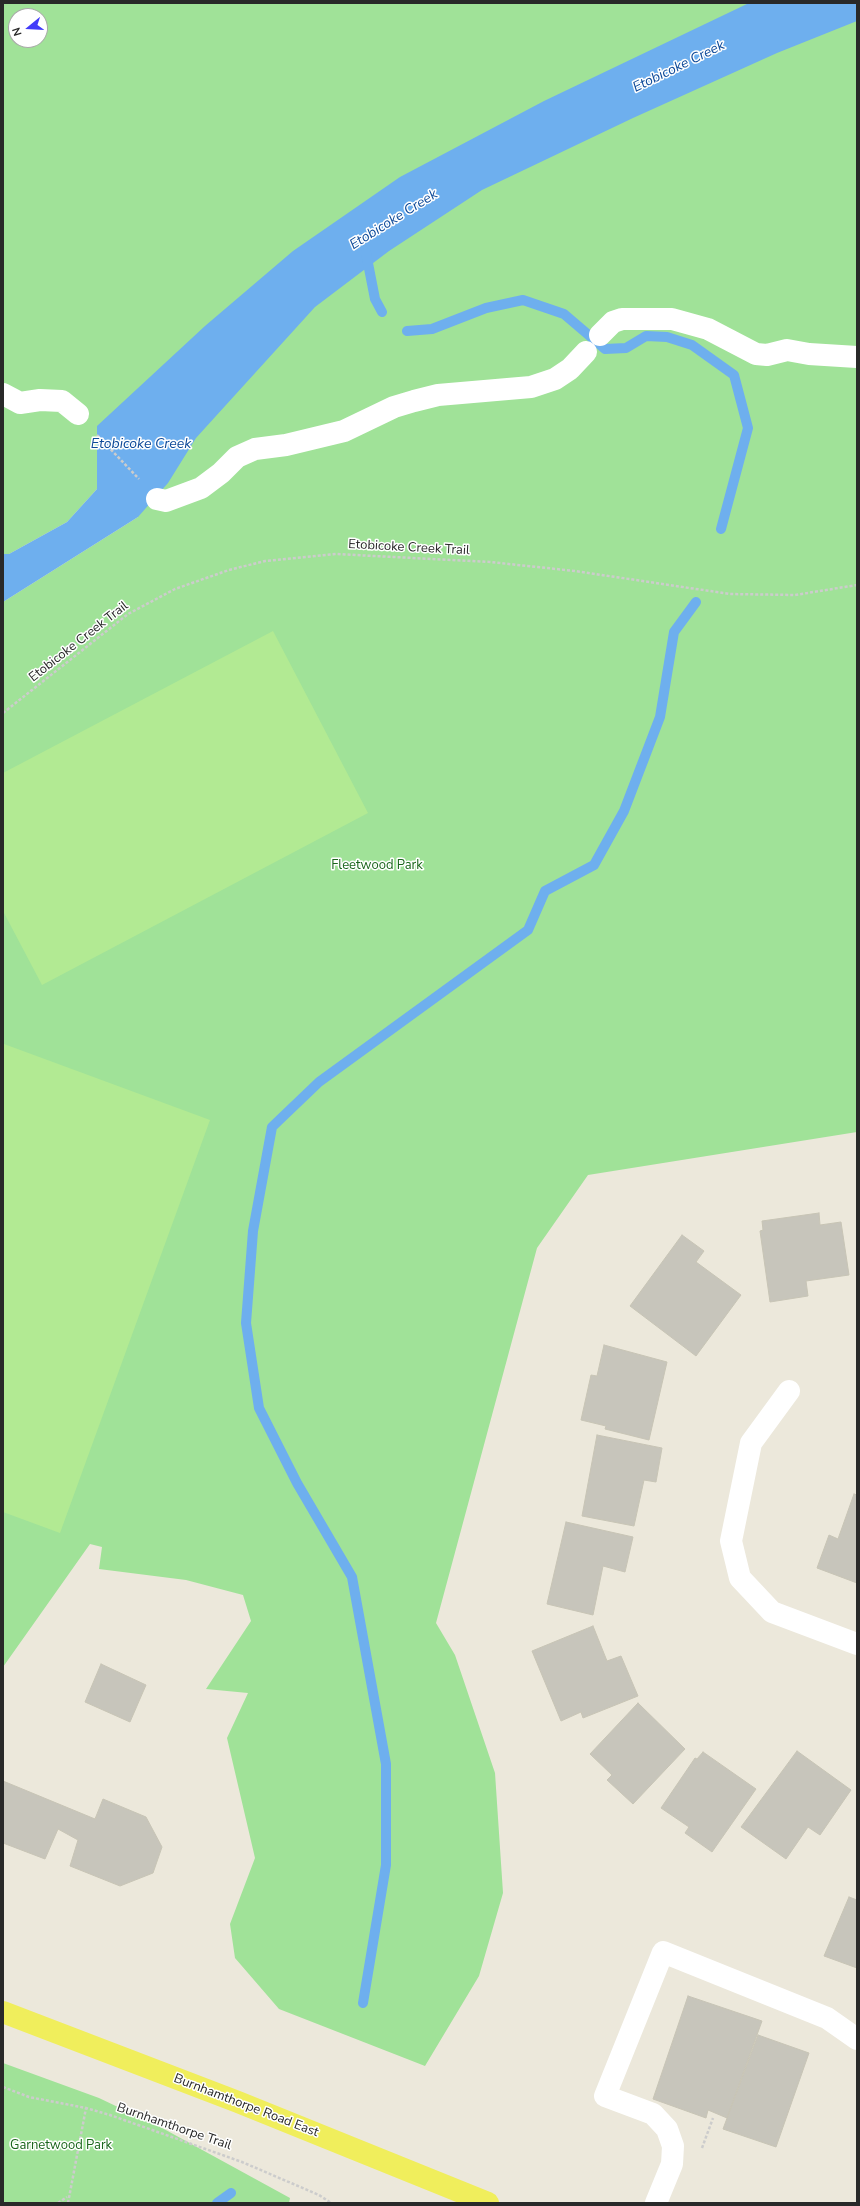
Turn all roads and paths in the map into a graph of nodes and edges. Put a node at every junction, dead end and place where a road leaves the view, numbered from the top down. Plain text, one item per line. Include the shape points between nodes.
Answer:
1 (600, 336) dead end
2 (586, 352) dead end
3 (857, 357) edge
4 (3, 394) edge
5 (78, 414) joint
6 (157, 499) joint
7 (857, 585) edge
8 (3, 712) edge
9 (788, 1391) dead end
10 (857, 1644) edge
11 (3, 2012) edge
12 (857, 2039) edge
13 (3, 2088) edge
14 (86, 2108) junction
15 (68, 2197) junction
16 (58, 2203) edge
17 (68, 2203) edge
18 (331, 2203) edge
19 (488, 2203) edge
20 (656, 2203) edge

1 - 3 street via 613,322 622,319 672,319 708,330 756,354 767,355 787,350
2 - 6 street via 570,369 555,379 531,387 438,395 407,403 344,430 286,445 255,449 237,457 201,488 166,501
4 - 5 street via 20,403 40,400 62,401
5 - 6 path
7 - 8 path, Etobicoke Creek Trail via 795,595 730,594 575,571 490,562 336,554 266,561 229,570 175,589 128,614
9 - 10 street via 751,1442 731,1541 740,1578 772,1612
11 - 19 main road, Burnhamthorpe Road East via 238,2102
12 - 20 street via 827,2018 663,1952 605,2096 653,2114 667,2129 673,2146 672,2164
13 - 14 path, Burnhamthorpe Trail via 29,2097
14 - 15 path
14 - 18 path, Burnhamthorpe Trail via 242,2162 319,2195
15 - 16 path
15 - 17 path

